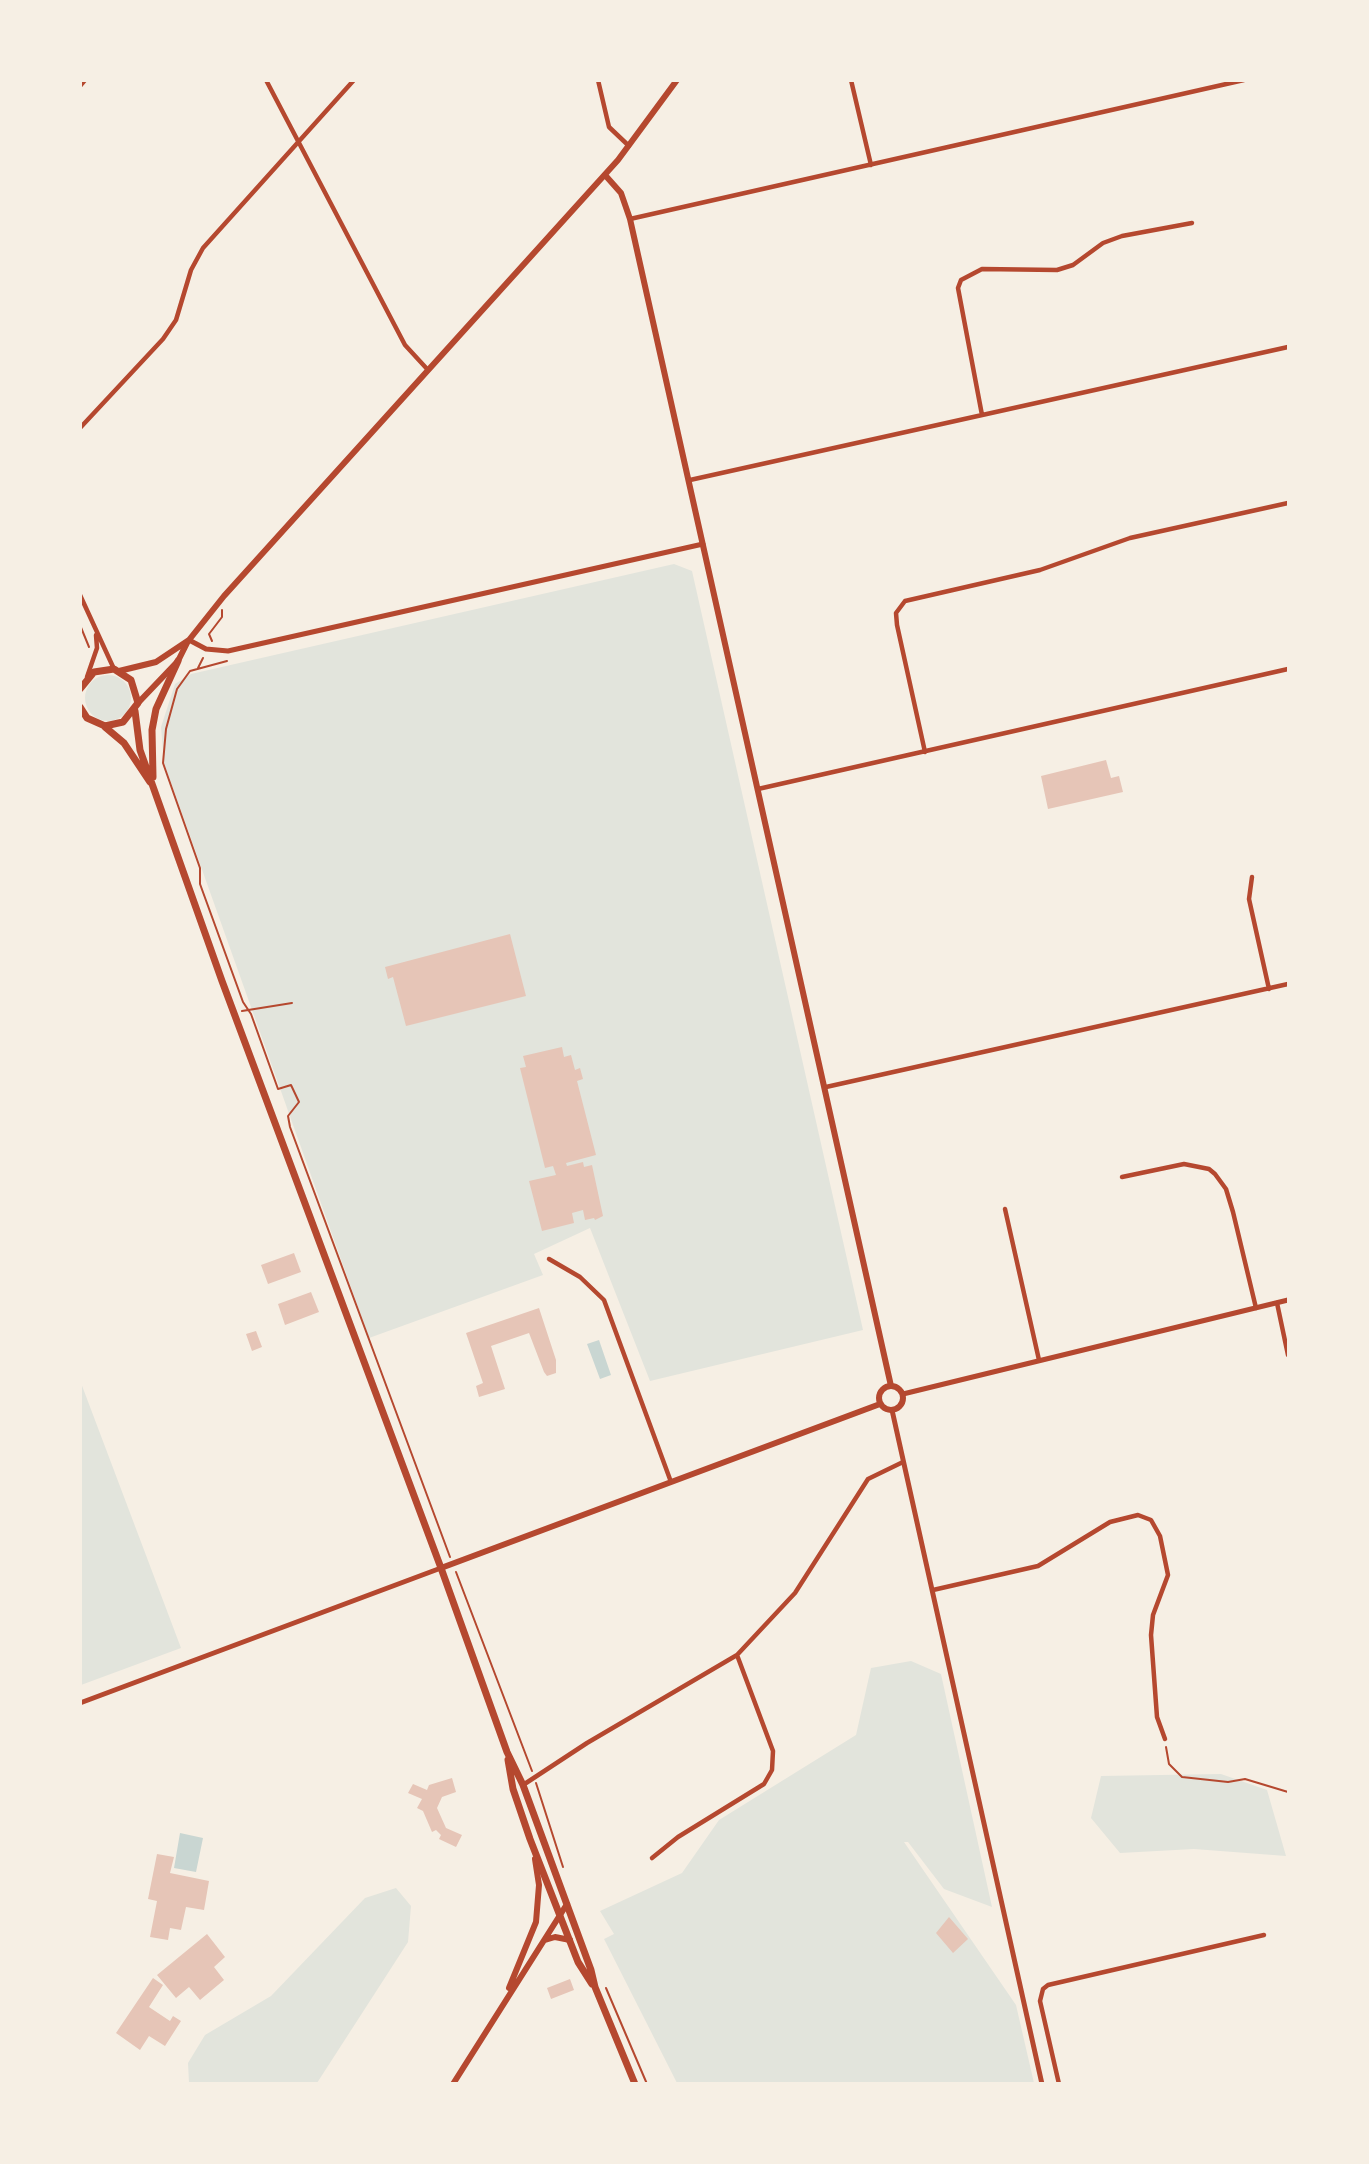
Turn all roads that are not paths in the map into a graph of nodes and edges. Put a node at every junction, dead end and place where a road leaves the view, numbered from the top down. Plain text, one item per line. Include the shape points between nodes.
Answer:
1 (85, 80) edge
2 (266, 80) edge
3 (354, 80) edge
4 (598, 80) edge
5 (677, 80) edge
6 (851, 80) edge
7 (1244, 80) edge
8 (80, 86) edge
9 (298, 142) junction
10 (629, 146) junction
11 (871, 165) junction
12 (604, 175) junction
13 (630, 219) junction
14 (1192, 223) dead end
15 (1289, 347) edge
16 (428, 370) junction
17 (982, 415) junction
18 (80, 428) edge
19 (690, 480) junction
20 (1289, 503) edge
21 (703, 544) junction
22 (80, 595) edge
23 (96, 634) junction
24 (189, 639) junction
25 (178, 661) junction
26 (1289, 669) edge
27 (117, 670) junction
28 (86, 679) junction
29 (81, 687) edge
30 (80, 707) edge
31 (136, 707) junction
32 (80, 721) edge
33 (95, 724) junction
34 (105, 726) junction
35 (925, 752) junction
36 (154, 789) junction
37 (758, 789) junction
38 (1252, 877) dead end
39 (1289, 985) edge
40 (1269, 989) junction
41 (825, 1087) junction
42 (1122, 1177) dead end
43 (1005, 1209) dead end
44 (548, 1259) dead end
45 (1289, 1300) edge
46 (1277, 1303) junction
47 (1256, 1308) junction
48 (1289, 1354) edge
49 (1039, 1360) junction
50 (891, 1386) junction
51 (903, 1394) junction
52 (880, 1404) junction
53 (891, 1410) junction
54 (903, 1462) junction
55 (671, 1482) junction
56 (441, 1568) junction
57 (933, 1590) junction
58 (737, 1655) junction
59 (80, 1703) edge
60 (1166, 1739) road end
61 (507, 1752) junction
62 (523, 1785) junction
63 (530, 1839) junction
64 (652, 1858) dead end
65 (567, 1904) junction
66 (560, 1914) junction
67 (1264, 1935) dead end
68 (545, 1940) junction
69 (570, 1940) junction
70 (595, 1987) junction
71 (502, 2003) junction
72 (453, 2084) edge
73 (635, 2084) edge
74 (1042, 2084) edge
75 (1059, 2084) edge

1 - 8 street
2 - 9 street
3 - 9 street
4 - 10 street via 609,127
5 - 10 main road
6 - 11 street
7 - 11 street
9 - 16 street via 405,345
9 - 18 street via 203,248 191,270 176,320 163,339
10 - 12 main road
11 - 13 street
12 - 13 main road via 621,193
12 - 16 main road
13 - 19 main road
14 - 17 street via 1122,236 1057,270 982,269 961,279 958,288
15 - 17 street
16 - 24 main road
17 - 19 street
19 - 21 main road
20 - 35 street via 1130,538 1040,570 905,601 896,613 897,625
21 - 24 street via 228,651 208,650
21 - 37 main road
22 - 23 street
23 - 27 street
23 - 28 street via 97,649
24 - 25 main road
24 - 27 main road via 156,662
25 - 31 main road
25 - 36 highway via 156,709 151,752
26 - 35 street
27 - 28 highway via 103,669
27 - 31 highway via 131,680
28 - 29 highway
30 - 33 highway
31 - 34 highway via 123,722
31 - 36 highway via 140,750
32 - 33 highway
33 - 34 highway
34 - 36 highway via 124,743
35 - 37 street
36 - 56 highway
37 - 41 main road
38 - 40 street via 1249,900
39 - 40 street
40 - 41 street
41 - 50 main road
42 - 47 street via 1184,1164 1215,1174 1226,1189
43 - 49 street
44 - 55 street via 580,1277 604,1300
45 - 46 street
46 - 47 street
46 - 48 street
47 - 49 street
49 - 51 street
50 - 51 main road
50 - 52 main road via 881,1392
51 - 53 main road via 901,1405
52 - 53 main road
52 - 55 main road
53 - 54 street
54 - 57 street
54 - 58 street via 867,1479 795,1593
55 - 56 main road
56 - 59 street
56 - 61 highway
57 - 60 street via 1038,1566 1110,1522 1138,1516 1151,1520 1160,1536 1168,1575 1153,1615 1151,1635 1157,1717
57 - 74 street
58 - 62 street
58 - 64 street via 773,1751 772,1770 764,1784
61 - 62 highway
61 - 63 highway via 513,1789
62 - 65 highway
63 - 66 highway
63 - 71 main road via 539,1885 537,1922
65 - 66 main road
65 - 70 highway
66 - 68 main road
66 - 69 highway
67 - 75 street via 1048,1985 1040,2001
68 - 69 main road
68 - 71 main road
69 - 70 highway
70 - 73 highway
71 - 72 main road

